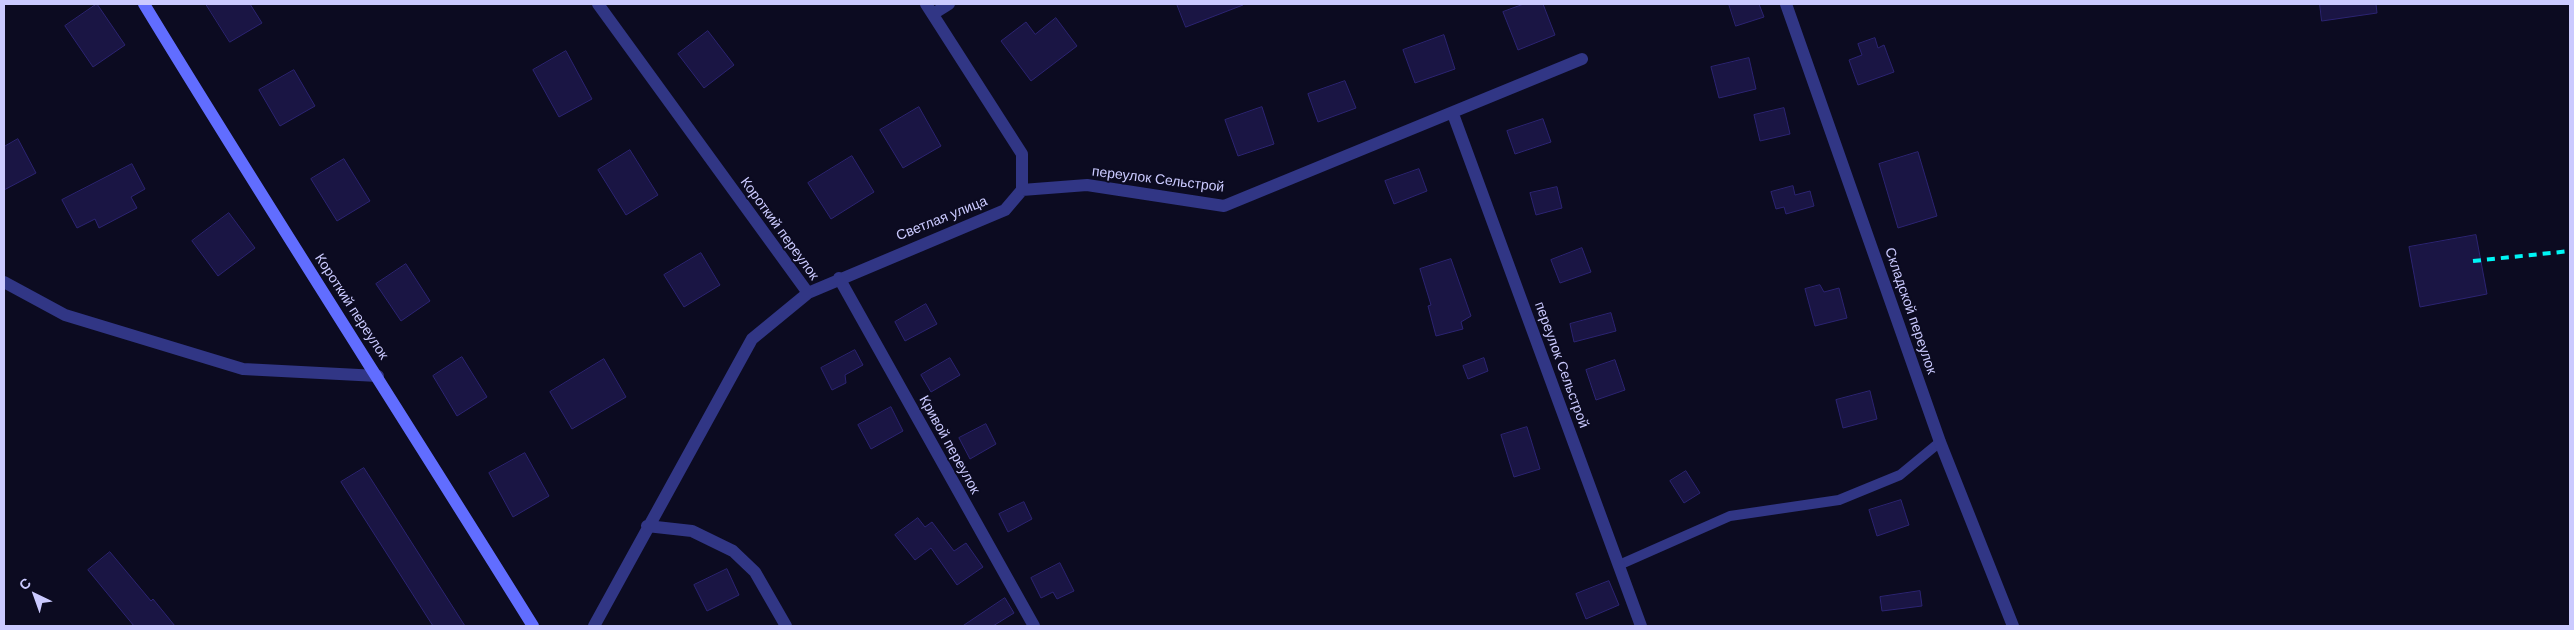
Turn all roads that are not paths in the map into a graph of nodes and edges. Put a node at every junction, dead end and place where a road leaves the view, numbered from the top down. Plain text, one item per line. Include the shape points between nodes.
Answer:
1 (144, 4) edge
2 (598, 4) edge
3 (949, 4) edge
4 (1786, 4) edge
5 (930, 9) edge
6 (1582, 59) dead end
7 (1453, 114) junction
8 (1022, 190) junction
9 (839, 278) junction
10 (4, 282) edge
11 (808, 293) junction
12 (378, 376) junction
13 (1940, 442) junction
14 (648, 526) junction
15 (1619, 565) junction
16 (533, 626) edge
17 (594, 626) edge
18 (786, 626) edge
19 (1034, 626) edge
20 (1641, 626) edge
21 (2014, 626) edge

1 - 12 street, Короткий переулок
2 - 11 street, Короткий переулок
3 - 5 street
4 - 13 street, Складской переулок
5 - 8 street via 1022,154
6 - 7 street, переулок Сельстрой
7 - 8 street, переулок Сельстрой via 1224,206 1087,185
7 - 15 street, переулок Сельстрой
8 - 9 street, Светлая улица via 1005,210
9 - 11 street, Светлая улица
9 - 19 street, Кривой переулок
10 - 12 street via 64,314 243,369
11 - 14 street, Короткий переулок via 752,339
12 - 16 street, Короткий переулок
13 - 15 lane via 1900,475 1840,500 1730,516
13 - 21 street, Складской переулок
14 - 17 street, Короткий переулок
14 - 18 street via 692,531 733,551 755,572
15 - 20 street, переулок Сельстрой

